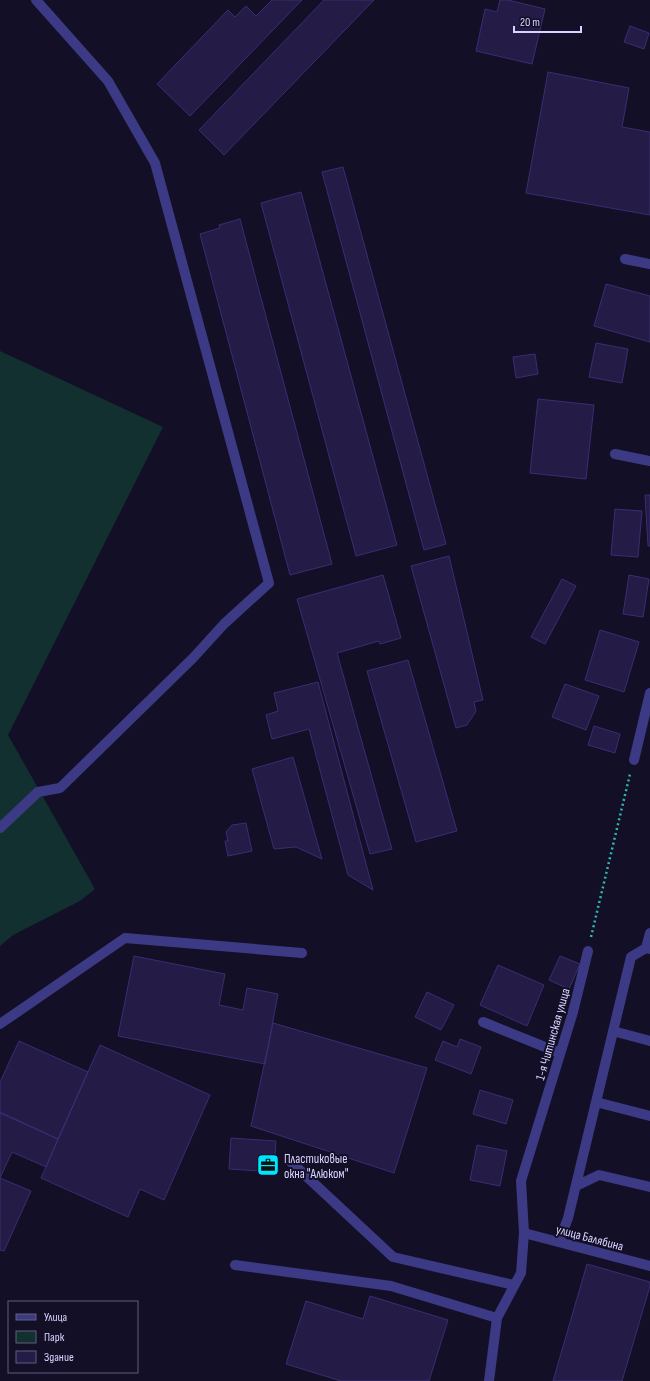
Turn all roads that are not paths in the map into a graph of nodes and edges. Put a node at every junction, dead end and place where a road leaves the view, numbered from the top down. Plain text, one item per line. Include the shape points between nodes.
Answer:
1 (36, 0) edge
2 (625, 259) dead end
3 (650, 264) edge
4 (615, 454) dead end
5 (650, 461) edge
6 (650, 693) edge
7 (634, 760) road end
8 (0, 828) edge
9 (650, 933) edge
10 (648, 948) edge
11 (588, 951) road end
12 (302, 953) dead end
13 (483, 1022) dead end
14 (0, 1024) edge
15 (613, 1031) junction
16 (650, 1041) edge
17 (560, 1053) junction
18 (596, 1102) junction
19 (650, 1116) edge
20 (290, 1161) dead end
21 (576, 1186) junction
22 (650, 1187) edge
23 (524, 1233) junction
24 (560, 1242) junction
25 (236, 1266) dead end
26 (650, 1266) edge
27 (514, 1285) junction
28 (497, 1318) junction
29 (489, 1381) edge

1 - 8 street via 108,81 155,163 269,583 224,624 193,658 60,788 38,792
2 - 3 street
4 - 5 street
6 - 7 street
9 - 10 street
10 - 15 street via 631,957
11 - 17 street, 1-я Читинская улица
12 - 14 street via 125,938
13 - 17 street
15 - 16 street
15 - 18 street
17 - 23 street, 1-я Читинская улица via 521,1181
18 - 19 street
18 - 21 street
20 - 27 street via 393,1256
21 - 22 street via 599,1174
21 - 24 street
23 - 24 street, улица Балябина
23 - 27 street, 1-я Читинская улица via 520,1273
24 - 26 street, улица Балябина
25 - 28 street via 391,1286
27 - 28 street, 1-я Читинская улица
28 - 29 street, 1-я Читинская улица

